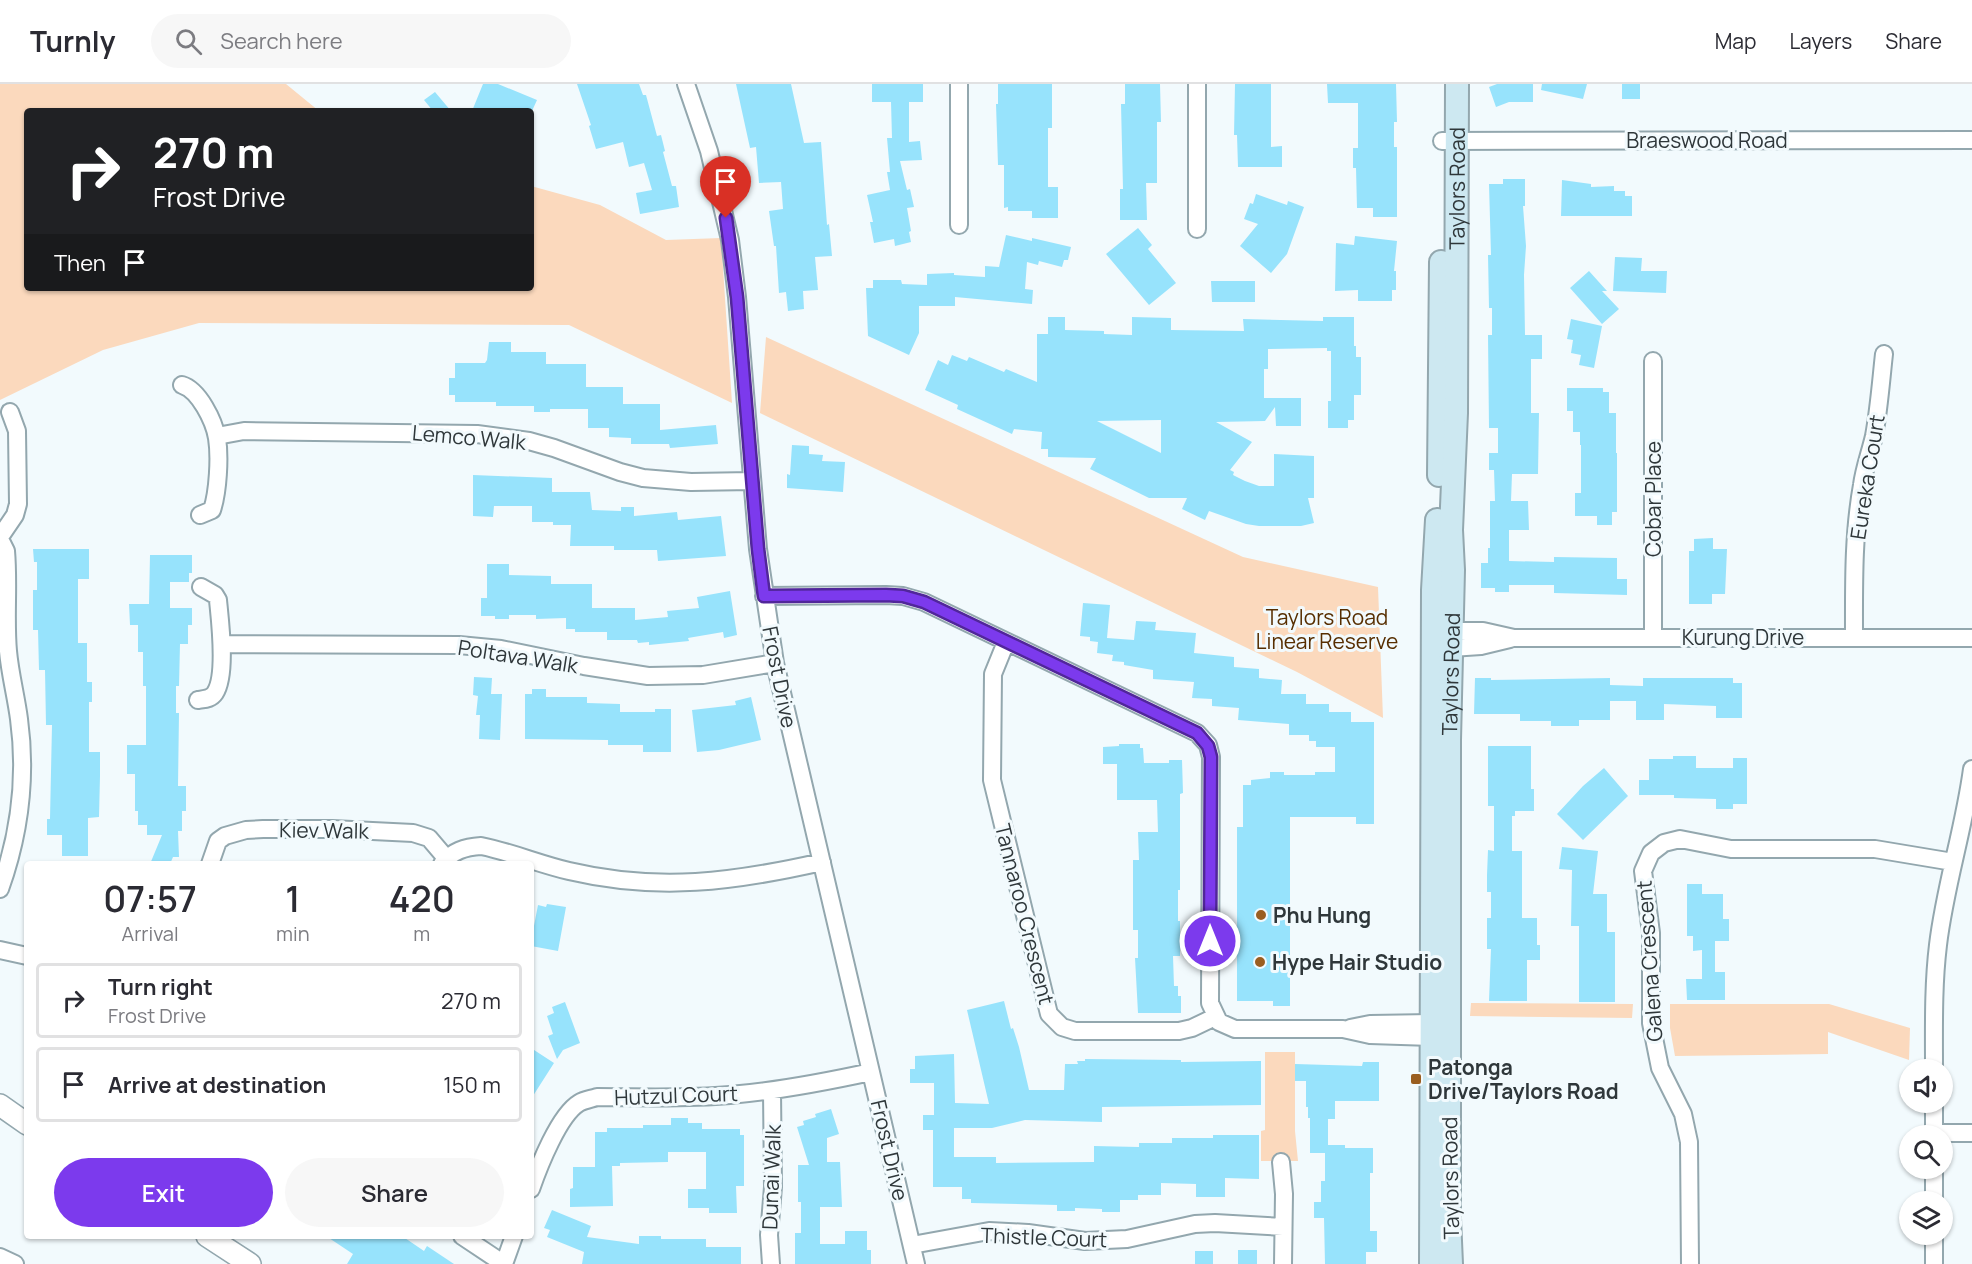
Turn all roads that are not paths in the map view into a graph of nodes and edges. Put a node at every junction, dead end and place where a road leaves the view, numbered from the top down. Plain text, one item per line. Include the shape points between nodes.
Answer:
1 (686, 84) edge
2 (959, 84) edge
3 (1197, 84) edge
4 (1442, 84) edge
5 (1457, 84) edge
6 (1972, 140) edge
7 (1449, 141) junction
8 (959, 225) dead end
9 (1197, 229) dead end
10 (1884, 354) dead end
11 (1653, 361) dead end
12 (182, 385) dead end
13 (10, 412) dead end
14 (217, 436) junction
15 (752, 481) junction
16 (200, 515) dead end
17 (0, 538) edge
18 (201, 587) dead end
19 (764, 596) junction
20 (1653, 637) junction
21 (1854, 637) junction
22 (1972, 638) edge
23 (1445, 640) junction
24 (1006, 642) junction
25 (223, 644) junction
26 (775, 663) junction
27 (198, 700) dead end
28 (1972, 769) edge
29 (211, 861) edge
30 (444, 861) edge
31 (533, 861) edge
32 (534, 861) edge
33 (822, 862) junction
34 (1953, 862) junction
35 (0, 889) edge
36 (0, 950) edge
37 (24, 955) edge
38 (1215, 1017) junction
39 (1438, 1030) junction
40 (1934, 1059) edge
41 (872, 1072) junction
42 (772, 1091) junction
43 (1972, 1133) edge
44 (1953, 1134) edge
45 (1281, 1162) dead end
46 (534, 1183) edge
47 (1283, 1227) junction
48 (212, 1239) edge
49 (466, 1239) edge
50 (513, 1239) edge
51 (912, 1245) junction
52 (1934, 1245) edge
53 (0, 1257) edge
54 (15, 1264) edge
55 (250, 1264) edge
56 (771, 1264) edge
57 (916, 1264) edge
58 (1283, 1264) edge
59 (1431, 1264) edge
60 (1451, 1264) edge
61 (1690, 1264) edge
62 (1934, 1264) edge

1 - 15 street, Frost Drive via 710,151 730,240
2 - 8 street
3 - 9 street
4 - 7 main road, Taylors Road
5 - 7 main road, Taylors Road
6 - 7 street, Braeswood Road
7 - 23 main road, Taylors Road via 1433,590
10 - 21 street, Eureka Court via 1856,526
11 - 20 street, Cobar Place
12 - 14 street via 190,387 201,400
13 - 17 street via 17,431 18,504
14 - 15 street, Lemco Walk via 244,431 458,432 529,441 643,478
14 - 16 street via 216,495 212,510
15 - 19 street, Frost Drive
17 - 35 street via 6,551 8,651 23,762 20,814
18 - 25 street via 218,600
19 - 24 street via 903,596 924,602
19 - 26 street, Frost Drive
20 - 21 street, Kurung Drive
20 - 23 street, Kurung Drive via 1514,638 1481,646
21 - 22 street, Kurung Drive
23 - 39 main road, Taylors Road
24 - 38 street via 1197,733 1208,746 1210,1003
24 - 38 street, Tannaroo Crescent via 993,674 992,780 1049,1014 1062,1027 1076,1031 1179,1031
25 - 26 street, Poltava Walk via 459,645 648,676 703,675
25 - 27 street via 216,691 207,699
26 - 33 street, Frost Drive
28 - 34 street
29 - 30 street, Kiev Walk via 218,842 225,836 255,829 412,832 429,838
30 - 31 street via 467,847 481,846
32 - 33 street via 568,871 651,883 747,878
33 - 41 street, Frost Drive
34 - 40 street via 1937,954
34 - 61 street, Galena Crescent via 1875,849 1731,849 1680,838 1651,853 1643,871 1652,933 1652,1030 1660,1068 1683,1114 1689,1142
36 - 37 street
38 - 39 street via 1224,1026 1235,1029 1343,1029 1370,1035
39 - 59 main road, Taylors Road
39 - 60 main road, Taylors Road
41 - 42 street, Hutzul Court
41 - 51 street, Frost Drive
42 - 46 street, Hutzul Court via 585,1100 563,1120
42 - 56 street, Dunai Walk
43 - 44 street
45 - 47 street
47 - 51 street, Thistle Court via 1195,1224 1108,1241 988,1231
47 - 58 street
48 - 55 street
49 - 50 street via 504,1264
51 - 57 street, Frost Drive
52 - 62 street
53 - 54 street

